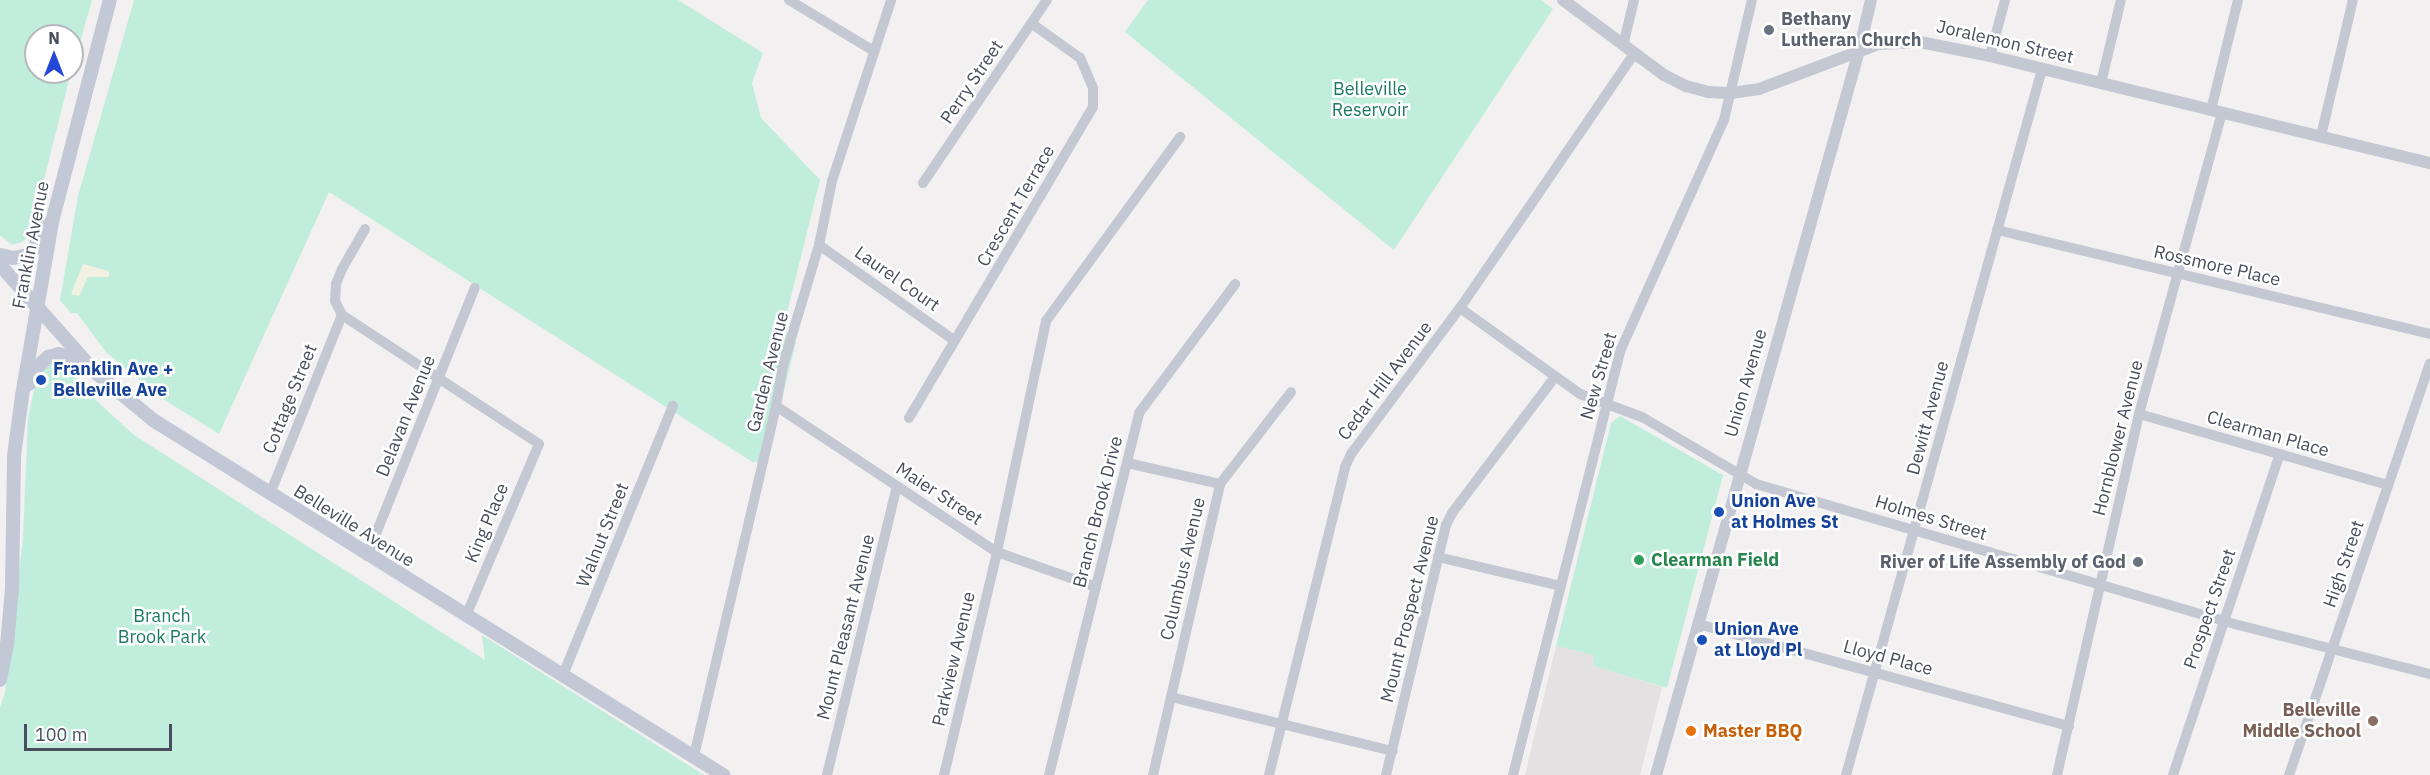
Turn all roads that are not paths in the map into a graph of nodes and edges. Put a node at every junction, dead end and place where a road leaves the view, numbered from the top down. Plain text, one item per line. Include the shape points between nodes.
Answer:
1 (110, 0) edge
2 (789, 0) edge
3 (891, 0) edge
4 (1047, 0) edge
5 (1563, 0) edge
6 (1634, 0) edge
7 (1752, 0) edge
8 (1871, 0) edge
9 (2005, 0) edge
10 (2121, 0) edge
11 (2238, 0) edge
12 (2353, 0) edge
13 (1031, 23) junction
14 (1623, 46) junction
15 (874, 51) junction
16 (1859, 51) junction
17 (1634, 54) junction
18 (1990, 56) junction
19 (2042, 69) junction
20 (2101, 83) junction
21 (1731, 93) junction
22 (2217, 111) junction
23 (1180, 136) dead end
24 (2321, 136) junction
25 (2430, 162) edge
26 (923, 183) dead end
27 (52, 222) junction
28 (365, 230) dead end
29 (1997, 230) junction
30 (819, 245) junction
31 (0, 255) edge
32 (0, 265) edge
33 (2178, 273) junction
34 (1235, 284) dead end
35 (476, 288) dead end
36 (37, 308) junction
37 (1460, 308) junction
38 (342, 315) junction
39 (2430, 334) edge
40 (955, 341) junction
41 (2430, 363) edge
42 (94, 371) junction
43 (1555, 377) junction
44 (440, 378) junction
45 (1291, 392) dead end
46 (22, 396) junction
47 (1606, 404) junction
48 (673, 406) dead end
49 (776, 406) junction
50 (2139, 414) junction
51 (909, 418) dead end
52 (2280, 454) junction
53 (1127, 463) junction
54 (1739, 474) junction
55 (1220, 484) junction
56 (2388, 485) junction
57 (897, 486) junction
58 (270, 494) junction
59 (1914, 531) junction
60 (997, 552) junction
61 (368, 556) junction
62 (1438, 557) junction
63 (1561, 586) junction
64 (2100, 586) junction
65 (1096, 587) junction
66 (6, 589) edge
67 (466, 616) junction
68 (2223, 621) junction
69 (1698, 624) junction
70 (2333, 649) junction
71 (1875, 671) junction
72 (2430, 674) edge
73 (563, 675) junction
74 (0, 680) edge
75 (1172, 697) junction
76 (1282, 724) junction
77 (2069, 726) junction
78 (1392, 751) junction
79 (694, 756) junction
80 (723, 775) edge
81 (827, 775) edge
82 (944, 775) edge
83 (1049, 775) edge
84 (1153, 775) edge
85 (1269, 775) edge
86 (1386, 775) edge
87 (1513, 775) edge
88 (1656, 775) edge
89 (1846, 775) edge
90 (2057, 775) edge
91 (2173, 775) edge
92 (2289, 775) edge

1 - 27 main road, Franklin Avenue
2 - 15 street
3 - 15 street, Garden Avenue
4 - 13 street, Perry Street
5 - 14 street, Joralemon Street
6 - 14 street
7 - 21 street, New Street
8 - 16 street, Union Avenue
9 - 18 street
10 - 20 street
11 - 22 street, Hornblower Avenue
12 - 24 street
13 - 26 street, Perry Street
13 - 40 street, Crescent Terrace via 1080,58 1093,88 1093,107
14 - 17 street, Joralemon Street
15 - 30 street, Garden Avenue via 832,182
16 - 18 street, Joralemon Street via 1890,43 1920,42
16 - 21 street, Joralemon Street via 1759,89
16 - 54 street, Union Avenue
17 - 21 street, Joralemon Street via 1686,86
17 - 37 street, Cedar Hill Avenue
18 - 19 street, Joralemon Street
19 - 20 street, Joralemon Street
19 - 29 street, Dewitt Avenue
20 - 22 street, Joralemon Street
21 - 47 street, New Street via 1724,120 1621,349
22 - 24 street, Joralemon Street
22 - 33 street, Hornblower Avenue
23 - 60 street, Parkview Avenue via 1046,321
24 - 25 street, Joralemon Street
27 - 31 main road via 40,233 28,255
27 - 36 main road, Franklin Avenue
28 - 38 street via 336,284 335,301
29 - 33 street, Rossmore Place
29 - 59 street, Dewitt Avenue
30 - 40 street, Laurel Court
30 - 49 street, Garden Avenue via 783,365
32 - 36 main road, Belleville Avenue
33 - 39 street, Rossmore Place
33 - 50 street, Hornblower Avenue
34 - 53 street, Branch Brook Drive via 1139,412
35 - 44 street, Delavan Avenue
36 - 42 main road, Belleville Avenue
36 - 46 main road, Franklin Avenue
37 - 43 street, Holmes Street
37 - 76 street, Cedar Hill Avenue via 1345,467
38 - 44 street
38 - 58 street, Cottage Street
40 - 51 street, Crescent Terrace
41 - 56 street, High Street
42 - 46 main road via 59,354 48,357 37,367
42 - 58 main road, Belleville Avenue via 153,420
43 - 47 street, Holmes Street
43 - 62 street, Mount Prospect Avenue via 1452,513
44 - 61 street, Delavan Avenue
44 - 67 street, King Place via 539,444
45 - 55 street, Columbus Avenue
46 - 66 main road, Franklin Avenue via 14,456
47 - 54 street, Holmes Street via 1642,417
47 - 63 street, New Street
48 - 73 street, Walnut Street
49 - 57 street, Maier Street
49 - 79 street, Garden Avenue
50 - 52 street, Clearman Place
50 - 64 street, Hornblower Avenue
52 - 56 street, Clearman Place
52 - 68 street, Prospect Street
53 - 55 street
53 - 65 street, Branch Brook Drive
54 - 59 street, Holmes Street via 1756,484
54 - 69 street, Union Avenue
55 - 75 street, Columbus Avenue
56 - 70 street, High Street
57 - 60 street, Maier Street
57 - 81 street, Mount Pleasant Avenue
58 - 61 main road, Belleville Avenue
59 - 64 street, Holmes Street
59 - 71 street, Dewitt Avenue
60 - 65 street, Maier Street
60 - 82 street, Parkview Avenue
61 - 67 main road, Belleville Avenue
62 - 63 street
62 - 78 street, Mount Prospect Avenue
63 - 87 street, New Street
64 - 68 street, Holmes Street
64 - 77 street, Hornblower Avenue
65 - 83 street, Branch Brook Drive
66 - 74 main road, Franklin Avenue via 7,645
67 - 73 main road, Belleville Avenue
68 - 70 street, Holmes Street
68 - 91 street, Prospect Street
69 - 71 street, Lloyd Place
69 - 88 street, Union Avenue
70 - 72 street, Holmes Street
70 - 92 street, High Street
71 - 77 street, Lloyd Place
71 - 89 street, Dewitt Avenue
73 - 79 main road, Belleville Avenue
75 - 76 street
75 - 84 street, Columbus Avenue
76 - 78 street
76 - 85 street, Cedar Hill Avenue
77 - 90 street, Hornblower Avenue
78 - 86 street, Mount Prospect Avenue
79 - 80 main road, Belleville Avenue

